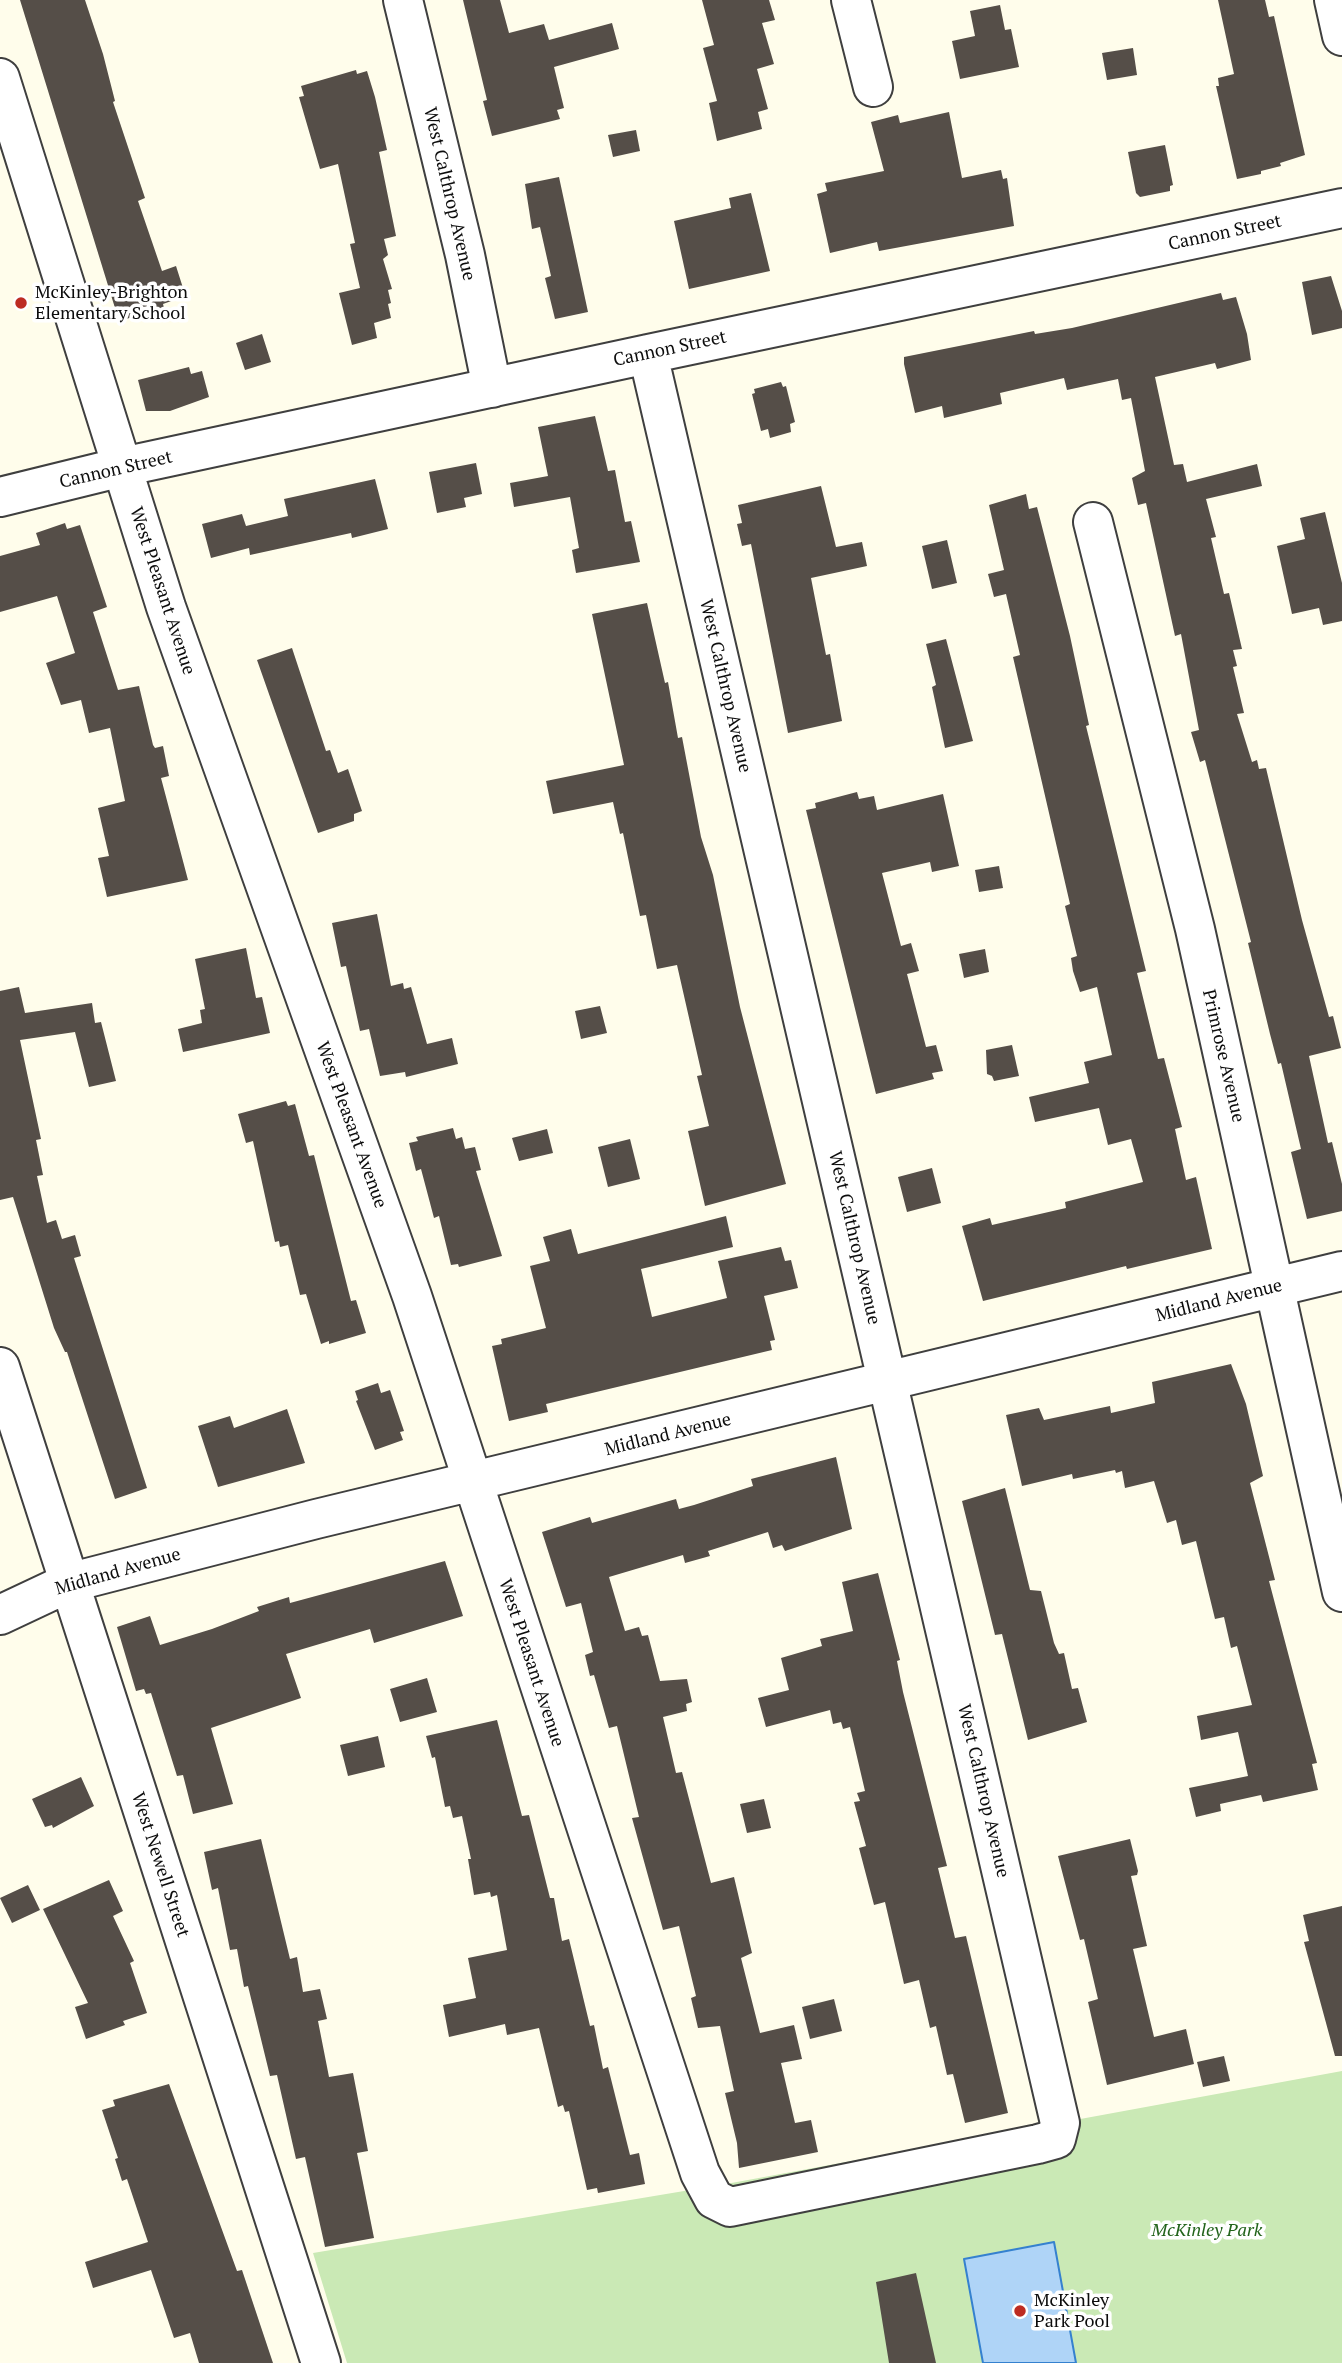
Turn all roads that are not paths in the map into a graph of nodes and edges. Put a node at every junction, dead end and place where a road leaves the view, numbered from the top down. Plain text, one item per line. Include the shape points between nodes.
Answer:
1 (403, 0) edge
2 (851, 0) edge
3 (1334, 0) edge
4 (1342, 36) edge
5 (0, 78) edge
6 (873, 87) dead end
7 (1342, 208) edge
8 (648, 354) junction
9 (492, 388) junction
10 (122, 467) junction
11 (0, 497) edge
12 (1093, 522) dead end
13 (1342, 1271) edge
14 (1275, 1287) junction
15 (0, 1367) edge
16 (887, 1382) junction
17 (471, 1482) junction
18 (68, 1583) junction
19 (1342, 1592) edge
20 (0, 1615) edge
21 (1060, 2123) joint
22 (321, 2363) edge

1 - 9 street, West Calthrop Avenue
2 - 6 street
3 - 4 street
5 - 10 street, West Pleasant Avenue
7 - 8 street, Cannon Street
8 - 9 street, Cannon Street
8 - 16 street, West Calthrop Avenue
9 - 10 street, Cannon Street
10 - 11 street, Cannon Street
10 - 17 street, West Pleasant Avenue via 166,607 407,1283
12 - 14 street, Primrose Avenue via 1195,929
13 - 14 street, Midland Avenue
14 - 16 street, Midland Avenue
14 - 19 street, Primrose Avenue
15 - 18 street, West Newell Street
16 - 17 street, Midland Avenue
16 - 21 street, West Calthrop Avenue
17 - 18 street, Midland Avenue
17 - 21 street, West Pleasant Avenue via 700,2173 714,2199 730,2207 1038,2144 1056,2139
18 - 20 street, Midland Avenue
18 - 22 street, West Newell Street

